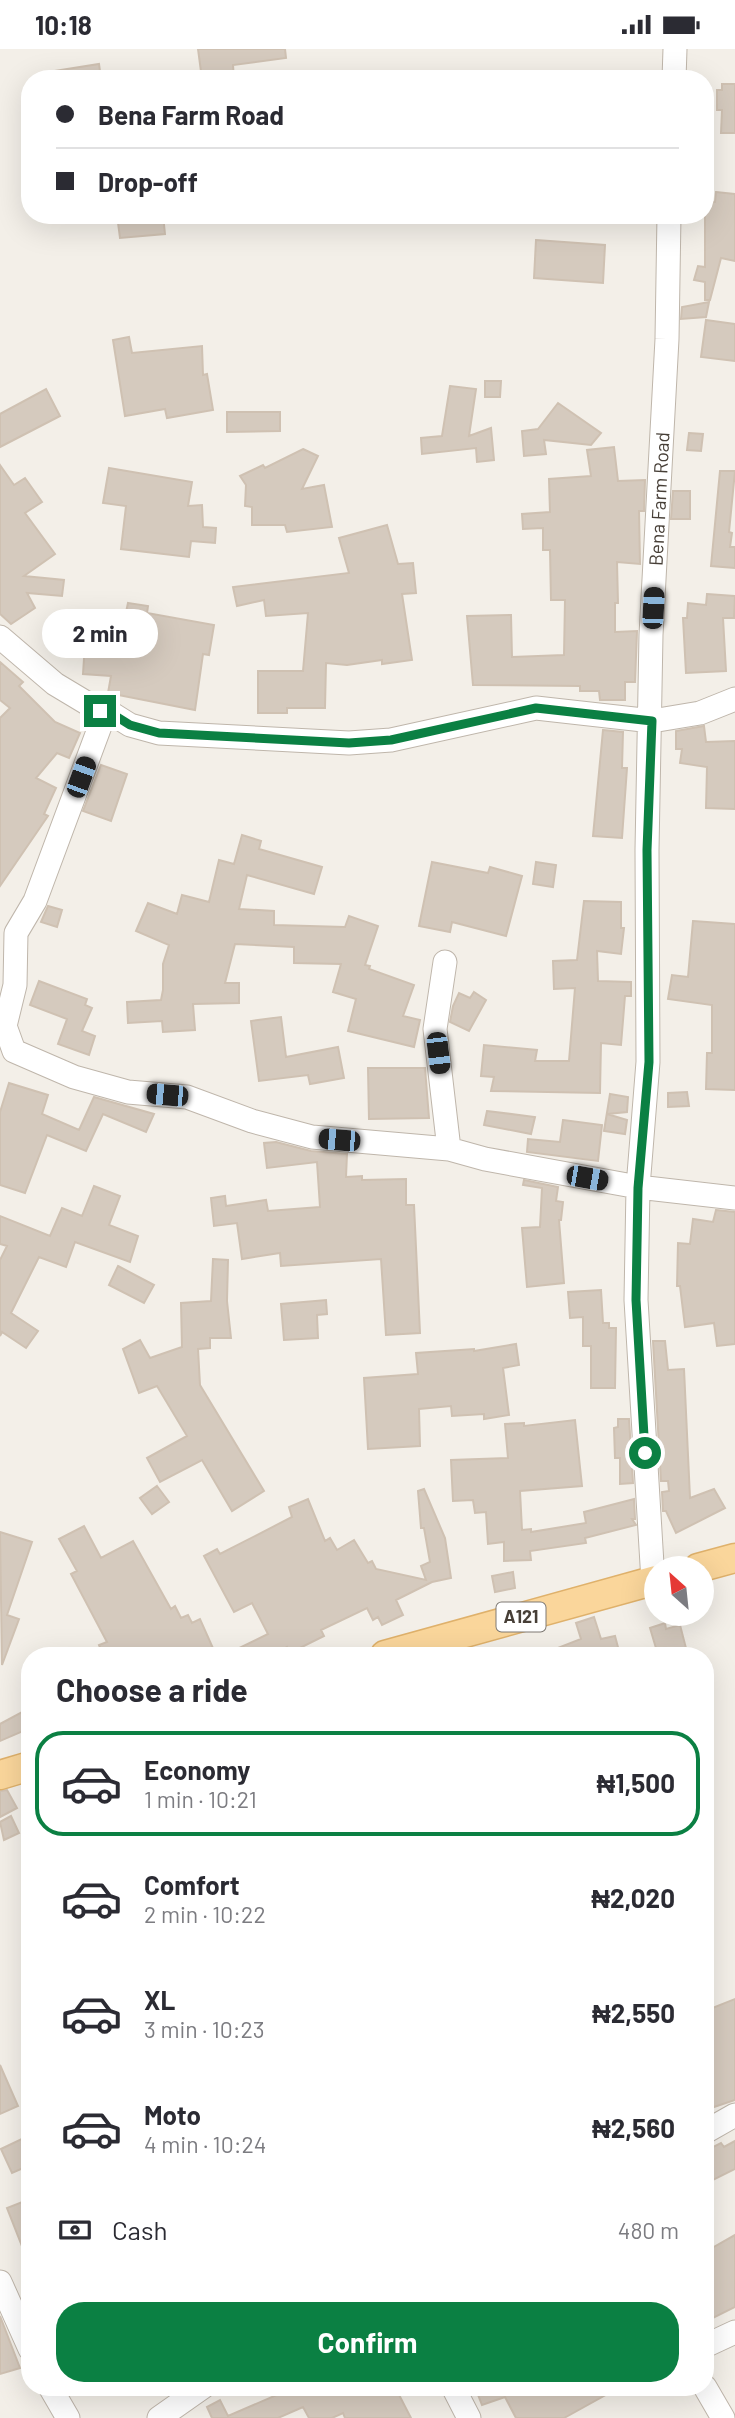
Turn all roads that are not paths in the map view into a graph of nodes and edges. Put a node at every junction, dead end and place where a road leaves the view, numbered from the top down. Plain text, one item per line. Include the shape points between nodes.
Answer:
1 (675, 49) edge
2 (674, 70) edge
3 (670, 224) edge
4 (0, 637) edge
5 (735, 699) edge
6 (106, 710) junction
7 (652, 721) junction
8 (7, 947) edge
9 (445, 962) dead end
10 (449, 1149) junction
11 (638, 1188) junction
12 (735, 1198) edge
13 (653, 1556) edge
14 (735, 1558) edge
15 (714, 1564) edge
16 (644, 1583) edge
17 (414, 1647) edge
18 (21, 1769) edge
19 (0, 1775) edge
20 (735, 2115) edge
21 (714, 2127) edge
22 (0, 2282) edge
23 (21, 2329) edge
24 (735, 2332) edge
25 (714, 2342) edge
26 (55, 2396) edge
27 (190, 2396) edge
28 (458, 2396) edge
29 (710, 2396) edge
30 (68, 2418) edge
31 (159, 2418) edge
32 (469, 2418) edge
33 (723, 2418) edge

1 - 2 street
3 - 7 street, Bena Farm Road via 651,635
4 - 6 street via 55,684 100,711
5 - 7 street via 700,713
6 - 7 street via 130,725 159,733 349,743 391,740 536,708
6 - 8 street via 35,901
7 - 11 street, Bena Farm Road via 647,850 649,1062
8 - 10 street via 15,985 5,1026 14,1051 84,1080 128,1092 187,1097 312,1137
9 - 10 street via 435,1029
10 - 11 street
11 - 12 street
11 - 13 street, Bena Farm Road via 636,1300
14 - 15 main road
16 - 17 main road, A121
18 - 19 main road
20 - 21 street
22 - 23 street
24 - 25 street
26 - 30 street
27 - 31 street
28 - 32 street
29 - 33 street

